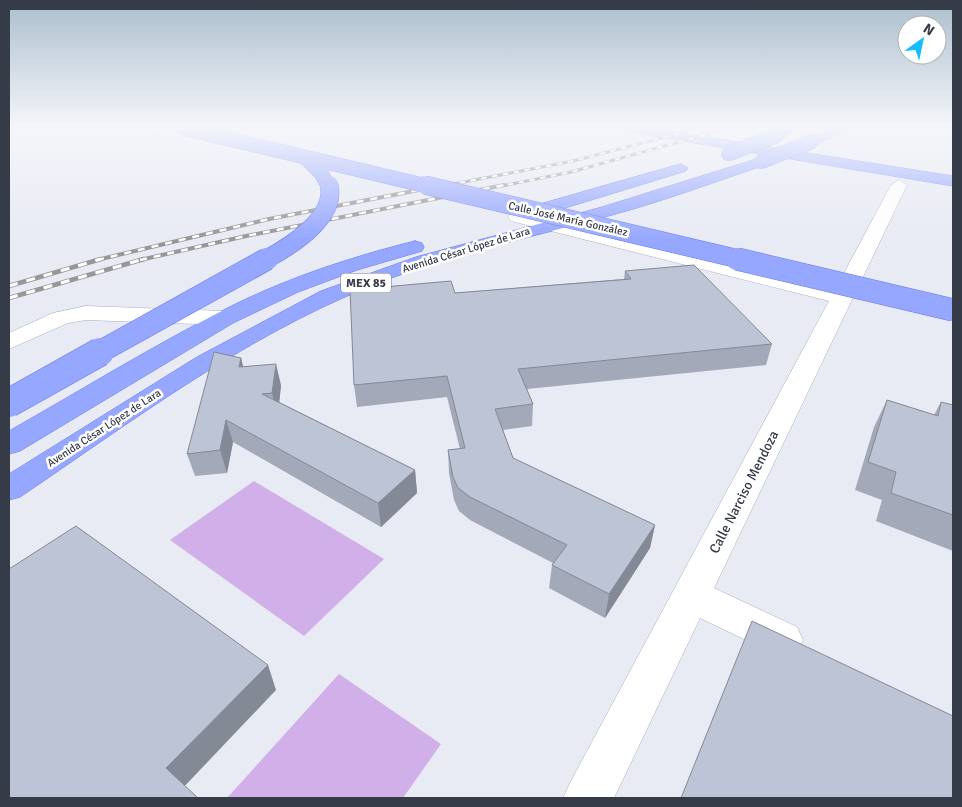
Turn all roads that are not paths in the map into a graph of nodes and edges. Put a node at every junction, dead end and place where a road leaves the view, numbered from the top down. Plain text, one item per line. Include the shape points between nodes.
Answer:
1 (314, 166) edge
2 (345, 166) edge
3 (694, 166) edge
4 (748, 166) edge
5 (859, 166) edge
6 (863, 166) edge
7 (928, 177) junction
8 (953, 181) edge
9 (899, 186) dead end
10 (549, 216) junction
11 (586, 217) junction
12 (847, 288) junction
13 (953, 310) edge
14 (226, 318) junction
15 (260, 332) junction
16 (9, 342) edge
17 (9, 403) edge
18 (9, 444) edge
19 (9, 489) edge
20 (691, 595) junction
21 (814, 655) edge
22 (588, 798) edge

1 - 17 main road, bridge via 330,187 330,195 328,206 303,235 278,253
2 - 13 main road, Calle José María González, bridge
3 - 10 main road, Avenida César López de Lara / MEX 85, bridge
4 - 11 main road, Avenida César López de Lara / MEX 85, bridge
5 - 7 main road
6 - 7 main road
7 - 8 main road
9 - 12 street, Calle Narciso Mendoza
10 - 11 main road, Avenida César López de Lara / MEX 85
10 - 12 street
10 - 14 main road, Avenida César López de Lara / MEX 85 via 517,217 350,266 291,288
10 - 15 main road, Avenida César López de Lara / MEX 85 via 331,296
11 - 12 street
12 - 20 street, Calle Narciso Mendoza
14 - 15 main road
14 - 16 street via 86,313 61,318
14 - 18 main road, Avenida César López de Lara / MEX 85
15 - 19 main road, Avenida César López de Lara / MEX 85 via 220,354
20 - 21 street
20 - 22 street, Calle Narciso Mendoza

